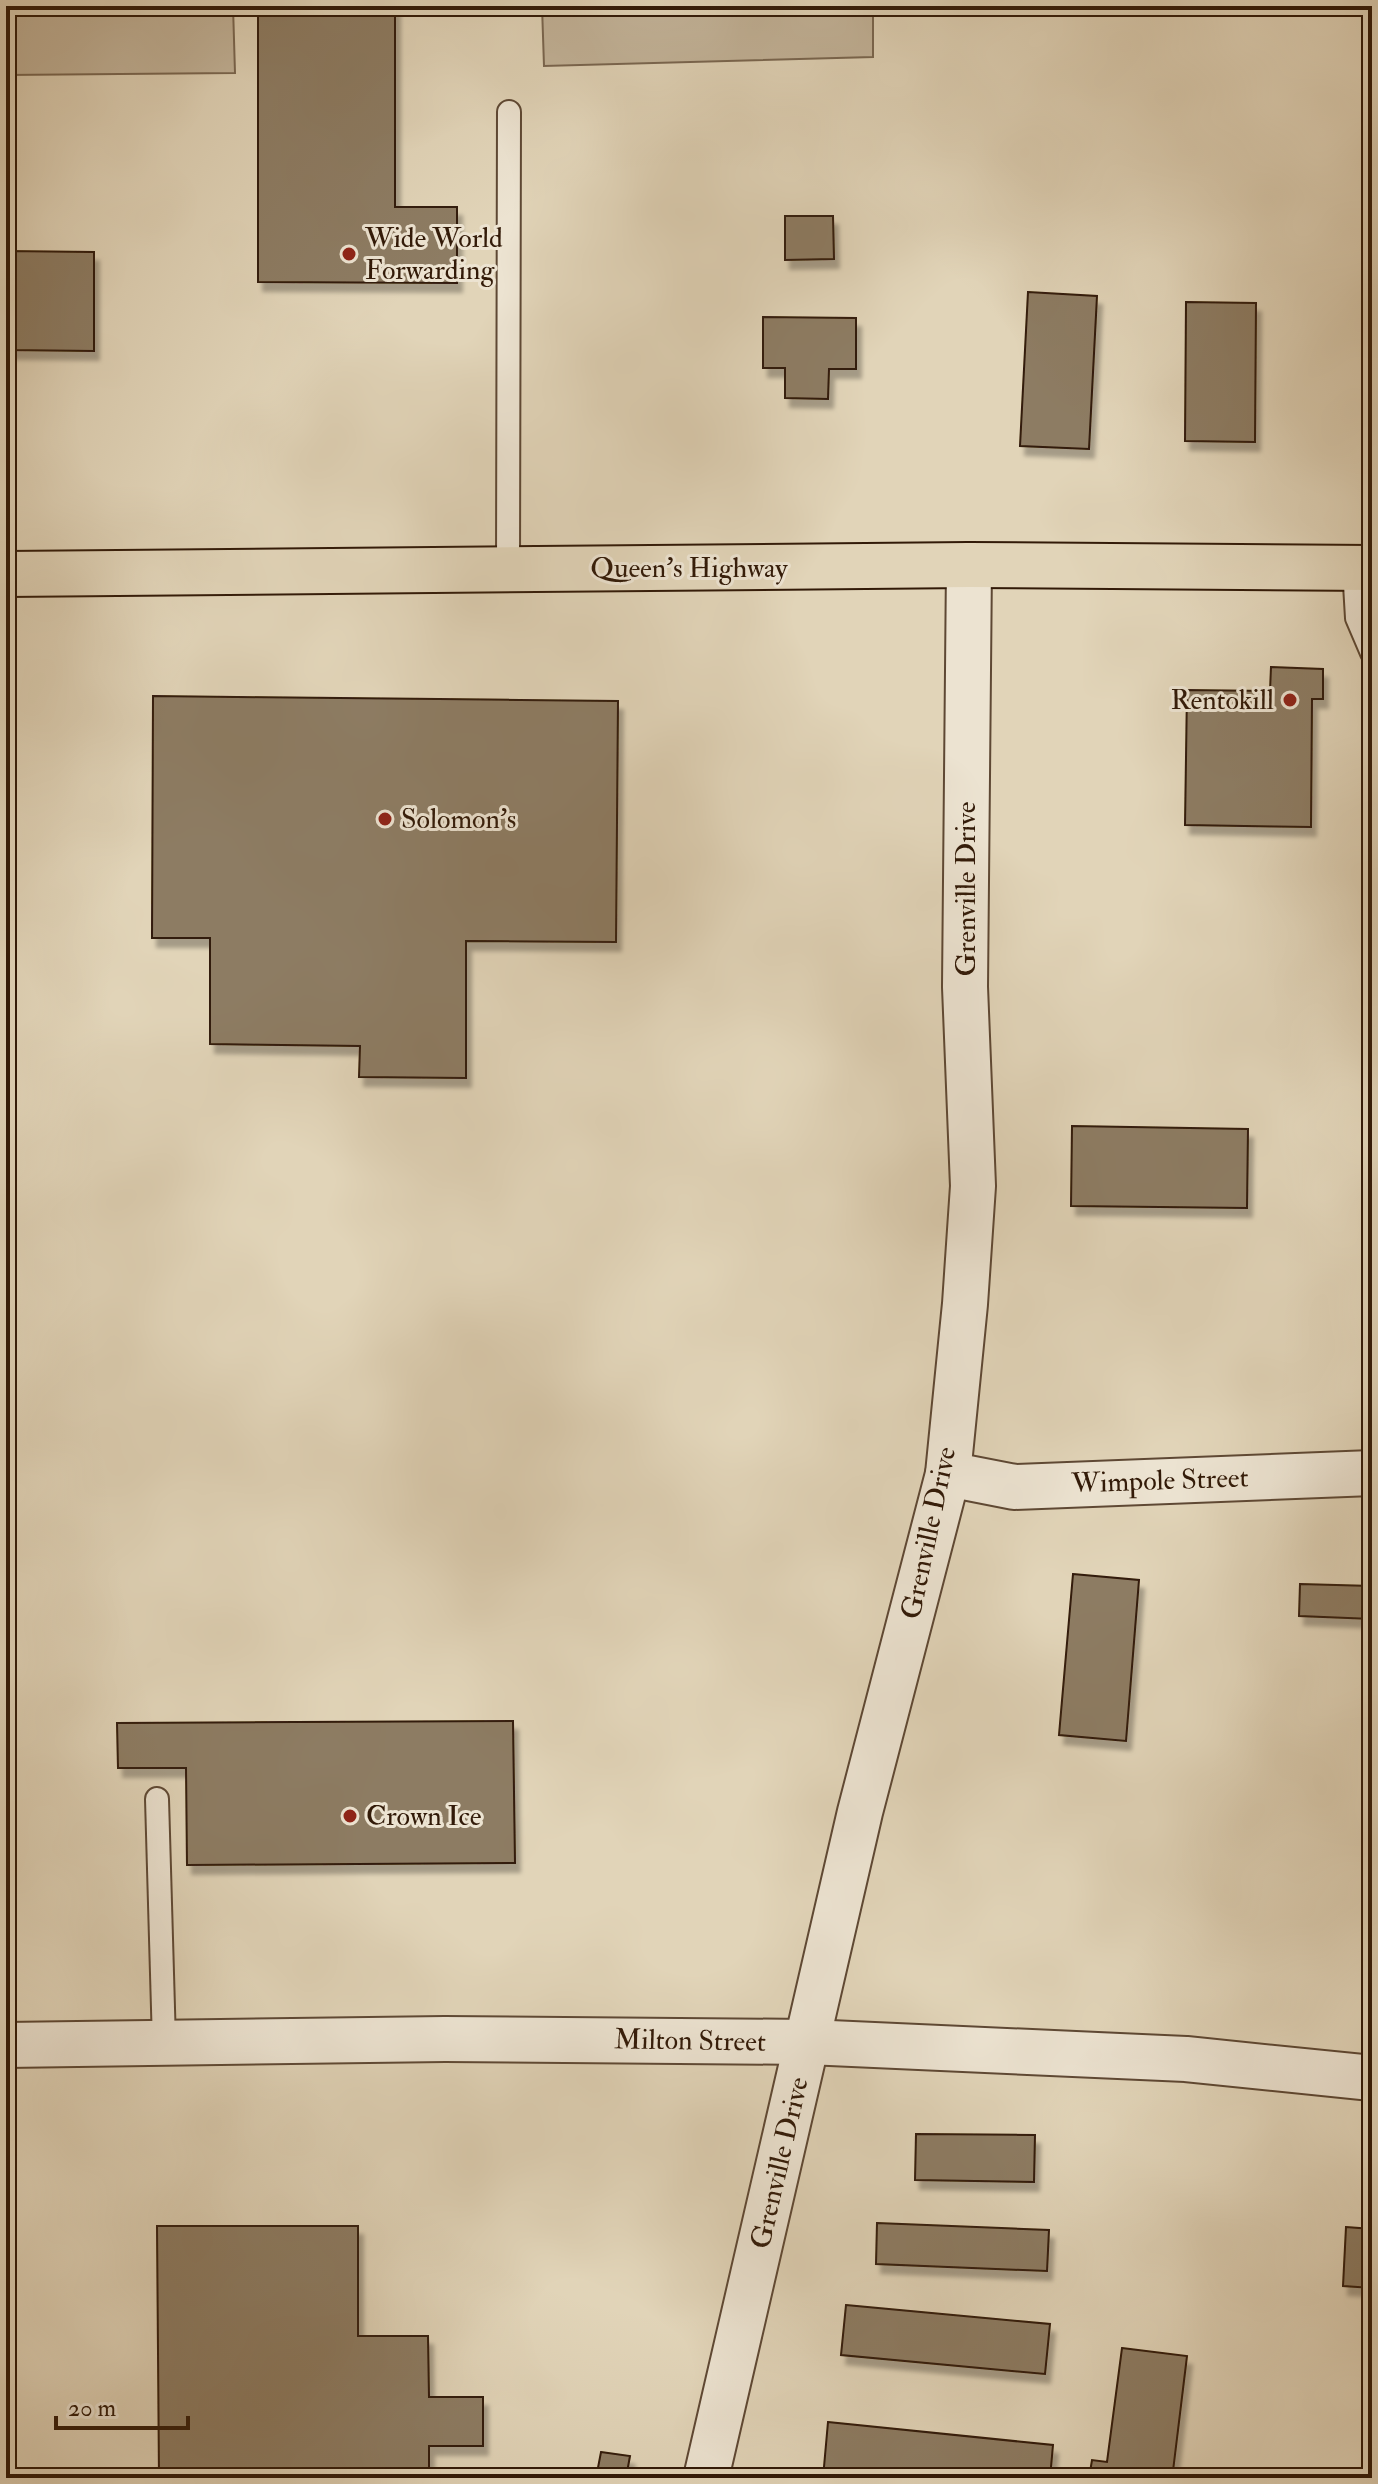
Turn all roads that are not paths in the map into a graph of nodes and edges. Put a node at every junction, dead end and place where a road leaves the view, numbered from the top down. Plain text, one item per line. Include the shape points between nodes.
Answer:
1 (509, 112) dead end
2 (969, 565) junction
3 (1363, 568) edge
4 (508, 569) junction
5 (6, 574) edge
6 (1372, 653) edge
7 (1372, 1473) edge
8 (948, 1474) junction
9 (157, 1799) dead end
10 (808, 2042) junction
11 (164, 2043) junction
12 (6, 2045) edge
13 (1372, 2078) edge
14 (706, 2478) edge

1 - 4 lane
2 - 3 main road, Queen's Highway
2 - 4 main road, Queen's Highway
2 - 8 street, Grenville Drive via 965,987 973,1186
3 - 6 lane via 1357,618
4 - 5 main road, Queen's Highway
7 - 8 street, Wimpole Street via 1014,1487
8 - 10 street, Grenville Drive via 860,1812
9 - 11 lane
10 - 11 street, Milton Street
10 - 13 street, Milton Street via 1186,2059
10 - 14 street, Grenville Drive
11 - 12 street, Milton Street

